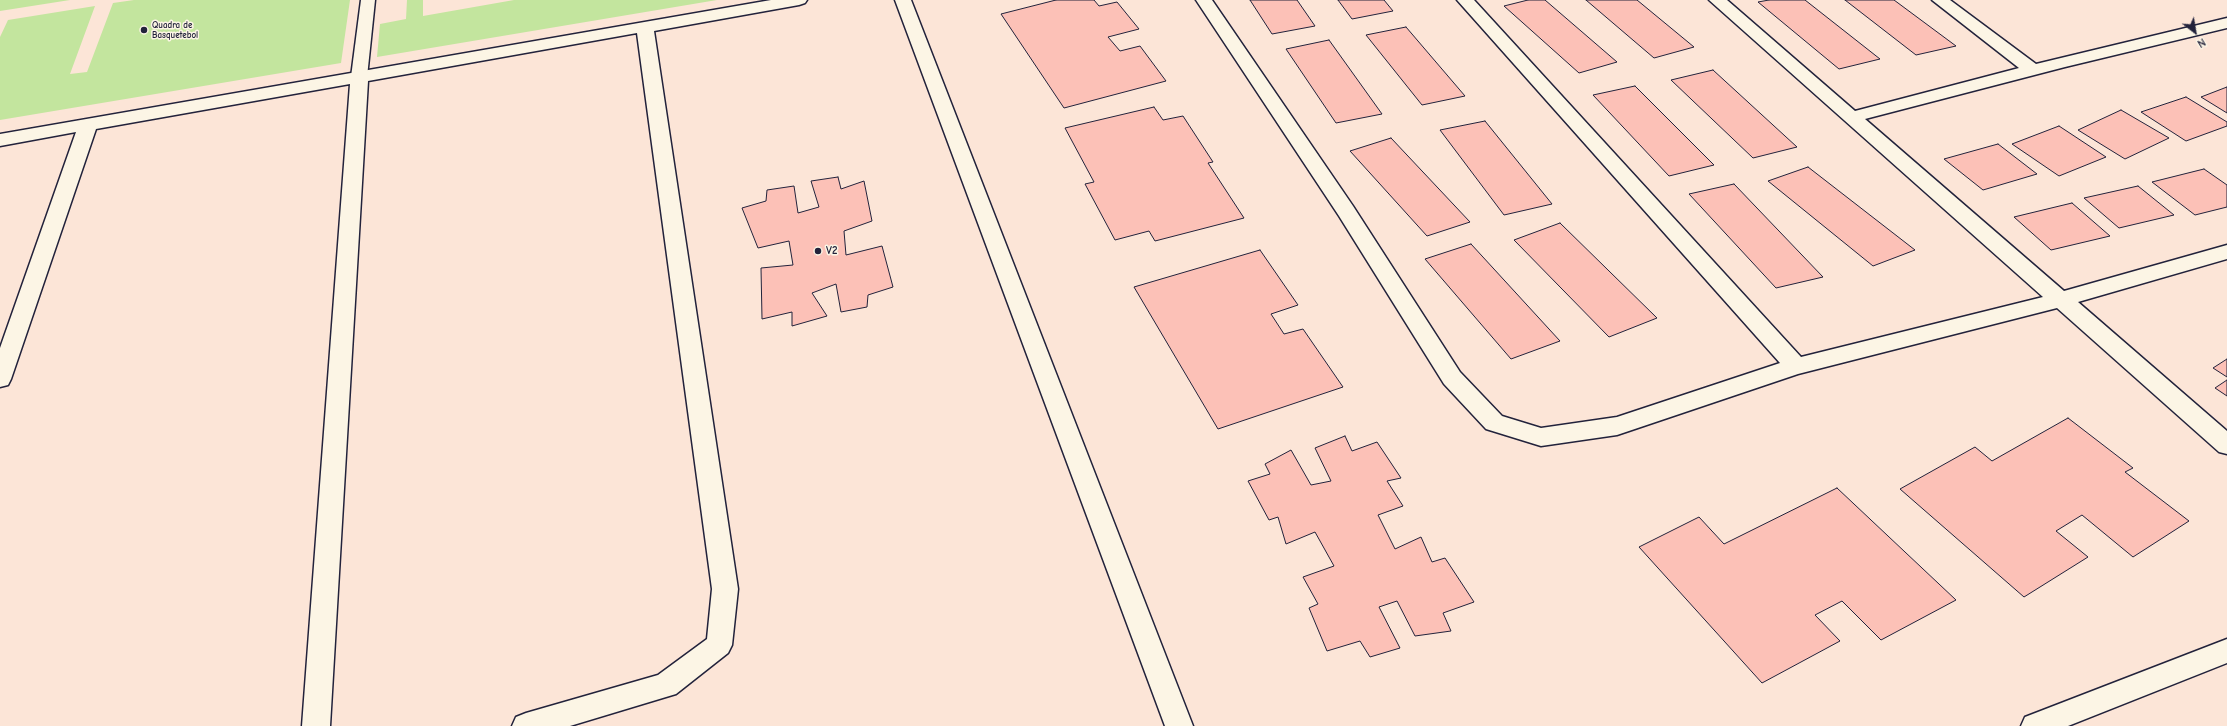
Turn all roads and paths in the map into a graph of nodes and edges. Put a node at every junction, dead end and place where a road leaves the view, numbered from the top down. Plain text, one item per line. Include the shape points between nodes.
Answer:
1 (368, 0) edge
2 (799, 0) edge
3 (903, 0) edge
4 (1204, 0) edge
5 (1465, 0) edge
6 (1717, 0) edge
7 (1940, 0) edge
8 (2227, 23) edge
9 (645, 27) junction
10 (2032, 70) junction
11 (359, 76) junction
12 (1852, 117) junction
13 (88, 125) junction
14 (0, 140) edge
15 (2227, 252) edge
16 (2060, 300) junction
17 (1796, 366) junction
18 (0, 379) edge
19 (2227, 445) edge
20 (2227, 651) edge
21 (316, 726) edge
22 (526, 726) edge
23 (1179, 726) edge
24 (2035, 726) edge

1 - 11 lane
2 - 9 street
3 - 23 street
4 - 17 street via 1346,211 1452,378 1494,423 1541,437 1616,426
5 - 17 street
6 - 12 street
7 - 10 street
8 - 10 street
9 - 11 street
9 - 22 street via 725,589 719,645 666,685
10 - 12 street
11 - 13 street
11 - 21 street
12 - 16 street
13 - 14 street
13 - 18 street
15 - 16 street
16 - 17 street
16 - 19 street
20 - 24 street

